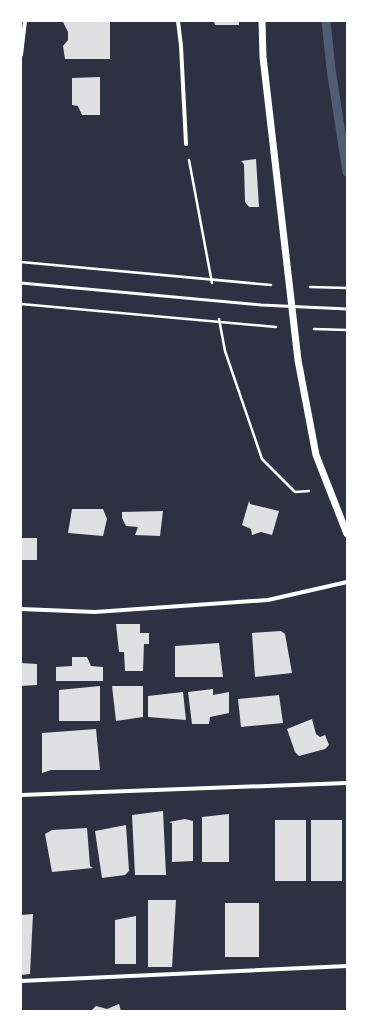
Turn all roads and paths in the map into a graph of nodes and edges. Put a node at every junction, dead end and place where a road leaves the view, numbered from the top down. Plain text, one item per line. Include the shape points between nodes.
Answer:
1 (25, 21) edge
2 (178, 21) edge
3 (262, 21) edge
4 (21, 55) edge
5 (186, 144) joint
6 (21, 262) edge
7 (21, 283) edge
8 (278, 285) dead end
9 (309, 286) dead end
10 (347, 288) edge
11 (213, 290) dead end
12 (21, 304) edge
13 (347, 309) edge
14 (218, 313) dead end
15 (284, 327) dead end
16 (307, 328) dead end
17 (347, 330) edge
18 (329, 489) junction
19 (347, 534) edge
20 (347, 582) edge
21 (21, 610) edge
22 (347, 783) edge
23 (21, 795) edge
24 (347, 966) edge
25 (21, 981) edge

1 - 4 street
2 - 5 street
3 - 18 street via 263,57 298,360 316,455
5 - 11 path
6 - 8 path
7 - 13 lane via 261,305
9 - 10 path
12 - 15 path
14 - 18 path via 225,351 262,459 295,492
16 - 17 path
18 - 19 street
20 - 21 street via 268,600 95,612
22 - 23 street
24 - 25 street

